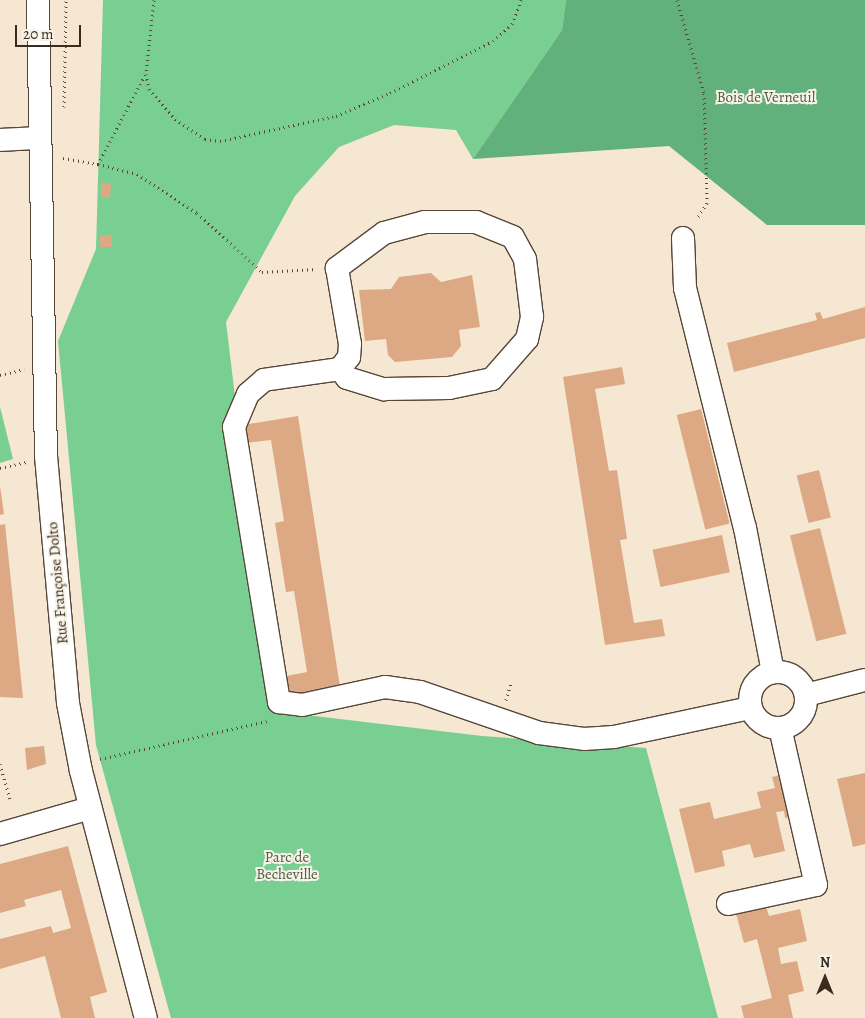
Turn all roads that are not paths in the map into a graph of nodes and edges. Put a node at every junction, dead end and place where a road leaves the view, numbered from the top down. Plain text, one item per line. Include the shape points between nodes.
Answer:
1 (38, 0) edge
2 (38, 138) junction
3 (0, 140) edge
4 (683, 238) road end
5 (340, 369) junction
6 (773, 672) junction
7 (865, 680) edge
8 (806, 695) junction
9 (750, 708) junction
10 (780, 728) junction
11 (90, 808) junction
12 (0, 834) edge
13 (728, 904) dead end
14 (146, 1018) edge

1 - 2 street, Rue Françoise Dolto
2 - 3 street
2 - 11 street, Rue Françoise Dolto via 46,456 68,703
4 - 6 street via 685,288 745,528
5 - 5 street via 349,357 350,344 337,268 384,233 425,222 476,222 513,237 525,259 532,295 528,339 492,379 449,388 384,389 346,378
5 - 9 street via 264,380 248,394 234,427 279,702 302,705 385,687 420,692 539,733 584,739 614,737
6 - 8 street via 798,680
6 - 9 street via 751,689
7 - 8 street
8 - 10 street via 797,720
9 - 10 street via 762,723
10 - 13 street via 816,885
11 - 12 street
11 - 14 street, Rue Françoise Dolto

